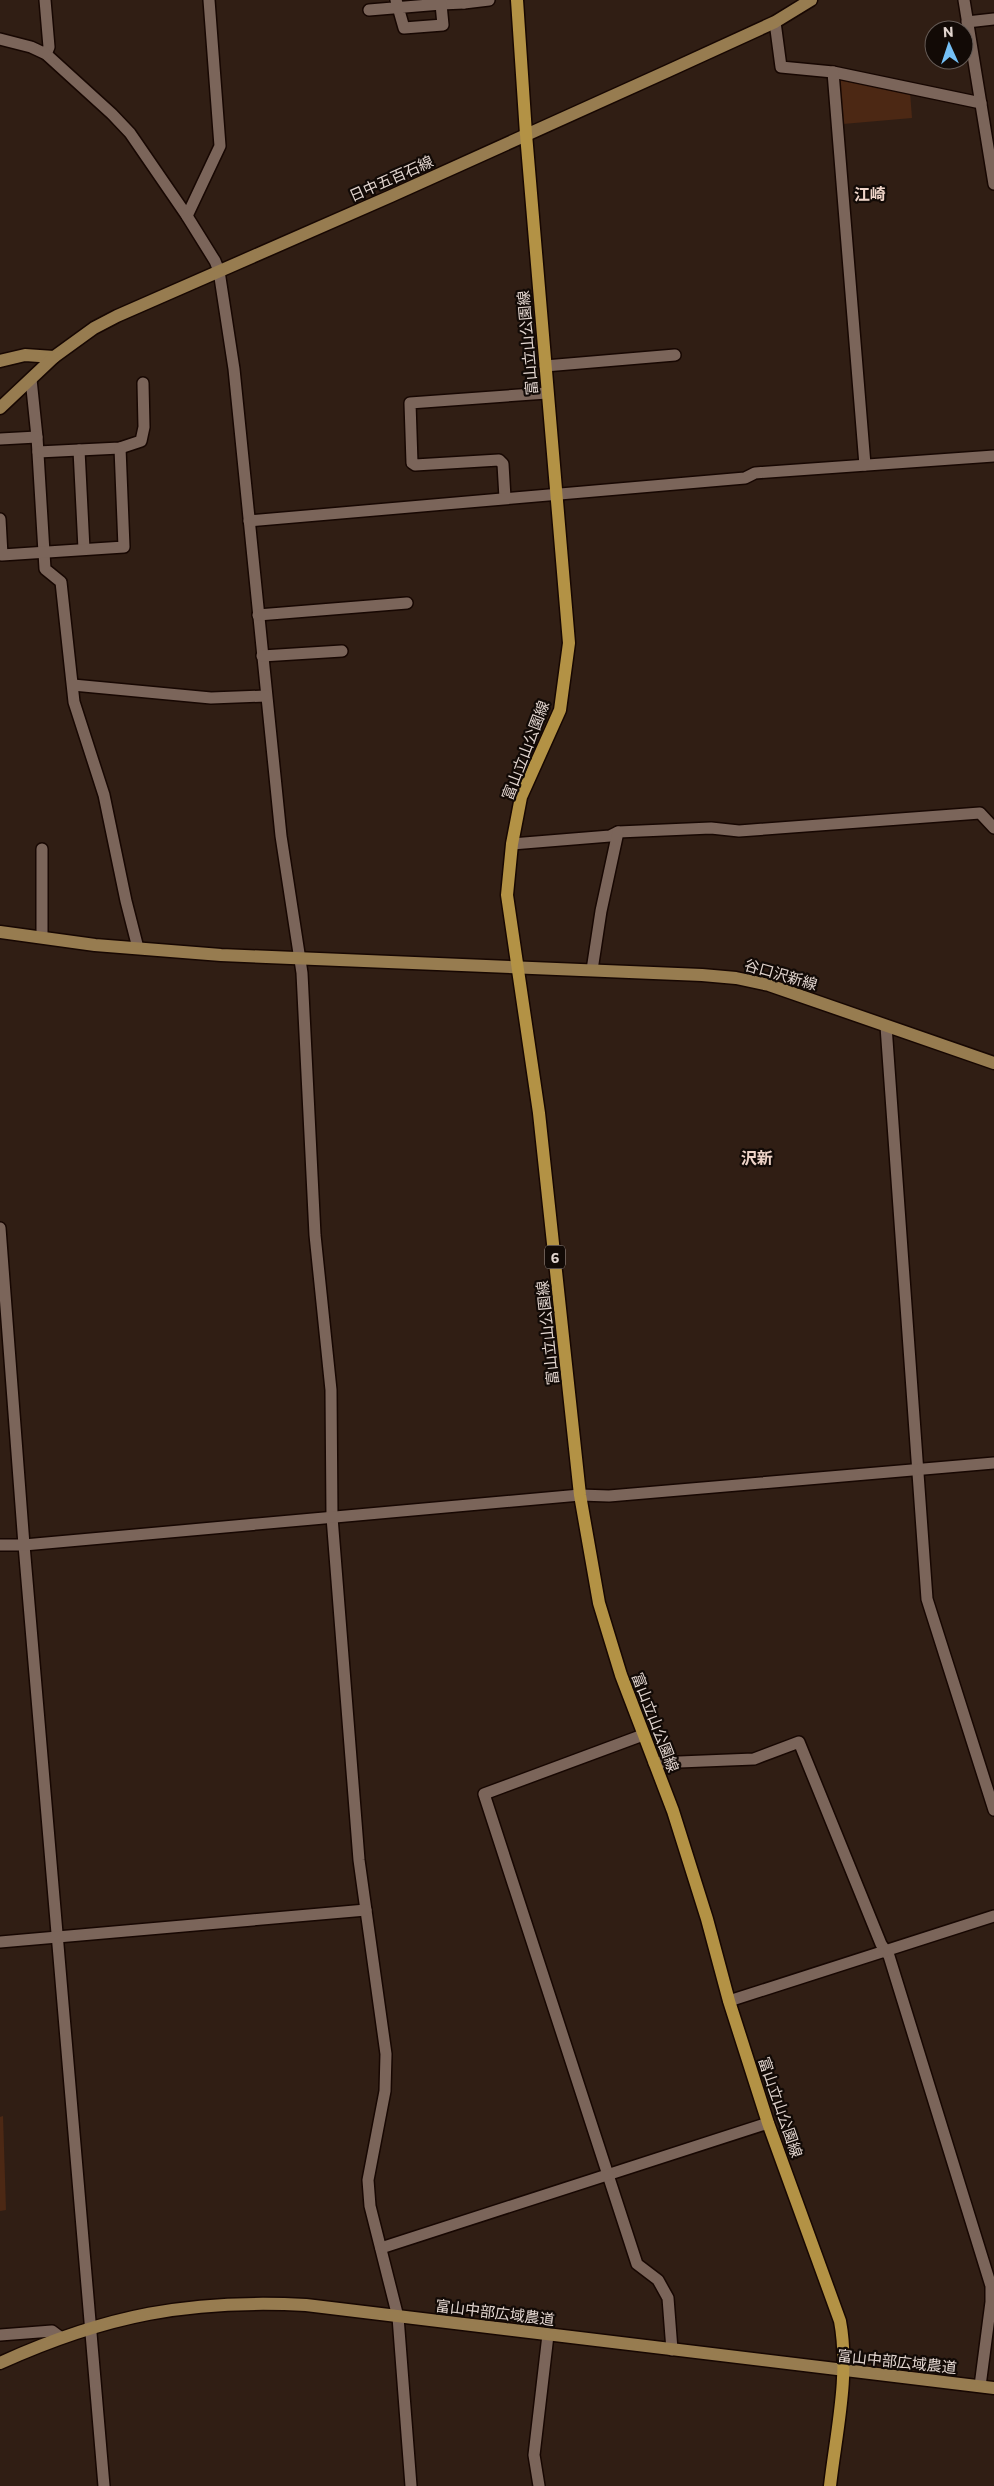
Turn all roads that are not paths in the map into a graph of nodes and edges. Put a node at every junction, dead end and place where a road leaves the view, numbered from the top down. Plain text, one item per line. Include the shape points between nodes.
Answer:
1 (45, 0) edge
2 (209, 0) edge
3 (489, 0) edge
4 (518, 0) edge
5 (812, 0) edge
6 (964, 0) edge
7 (464, 2) edge
8 (397, 3) edge
9 (441, 4) junction
10 (369, 10) dead end
11 (967, 20) edge
12 (994, 20) edge
13 (974, 21) edge
14 (776, 22) junction
15 (0, 39) edge
16 (46, 54) junction
17 (974, 62) edge
18 (833, 72) junction
19 (981, 103) junction
20 (526, 134) junction
21 (994, 184) edge
22 (187, 216) junction
23 (219, 271) junction
24 (675, 355) dead end
25 (54, 357) junction
26 (0, 361) edge
27 (545, 366) junction
28 (31, 378) junction
29 (143, 383) dead end
30 (547, 393) junction
31 (0, 408) edge
32 (38, 437) junction
33 (0, 439) edge
34 (120, 448) junction
35 (79, 450) junction
36 (38, 452) junction
37 (994, 456) edge
38 (865, 464) junction
39 (555, 494) junction
40 (505, 498) junction
41 (0, 519) edge
42 (249, 520) junction
43 (84, 549) junction
44 (44, 551) junction
45 (407, 603) dead end
46 (258, 615) junction
47 (342, 651) dead end
48 (262, 656) junction
49 (73, 685) junction
50 (266, 696) junction
51 (994, 828) edge
52 (618, 832) junction
53 (512, 844) junction
54 (42, 849) dead end
55 (0, 932) edge
56 (42, 938) junction
57 (138, 948) junction
58 (300, 958) junction
59 (520, 967) junction
60 (592, 970) junction
61 (886, 1026) junction
62 (994, 1063) edge
63 (0, 1228) edge
64 (0, 1235) edge
65 (994, 1463) edge
66 (917, 1469) junction
67 (580, 1495) junction
68 (332, 1517) junction
69 (0, 1544) edge
70 (24, 1545) junction
71 (643, 1735) junction
72 (654, 1763) junction
73 (994, 1810) edge
74 (366, 1910) junction
75 (994, 1916) edge
76 (58, 1936) junction
77 (0, 1942) edge
78 (886, 1951) junction
79 (728, 2001) junction
80 (768, 2123) junction
81 (608, 2175) junction
82 (381, 2248) junction
83 (398, 2317) junction
84 (92, 2327) junction
85 (0, 2335) edge
86 (548, 2335) junction
87 (60, 2337) junction
88 (672, 2350) junction
89 (0, 2363) edge
90 (843, 2371) junction
91 (980, 2386) junction
92 (994, 2388) edge
93 (104, 2486) edge
94 (411, 2486) edge
95 (539, 2486) edge
96 (830, 2486) edge

1 - 16 street via 49,47
2 - 22 street via 220,146
3 - 7 street
4 - 20 main road, 富山立山公園線 / 6
5 - 14 street, 日中五百石線
6 - 11 street
7 - 9 street
8 - 9 street
8 - 9 street via 404,28 442,25
8 - 10 street
12 - 13 street
14 - 18 street via 781,67
14 - 20 street, 日中五百石線
15 - 16 street
16 - 22 street via 130,133
17 - 19 street
18 - 19 street
18 - 38 street
19 - 21 street
20 - 23 street, 日中五百石線
20 - 27 main road, 富山立山公園線 / 6
22 - 23 street
23 - 25 street, 日中五百石線 via 117,316
23 - 42 street via 234,369
24 - 27 street
25 - 26 street via 25,356
25 - 28 street, 日中五百石線
27 - 30 main road, 富山立山公園線 / 6
28 - 31 street, 日中五百石線
28 - 32 street
29 - 34 street via 144,427 141,441
30 - 39 main road, 富山立山公園線 / 6
30 - 40 street via 410,403 412,463 498,460 503,464
32 - 33 street
32 - 36 street
34 - 35 street
34 - 43 street via 124,547
35 - 36 street
35 - 43 street
36 - 44 street
37 - 38 street
38 - 39 street
39 - 40 street
39 - 53 main road, 富山立山公園線 / 6 via 569,643 565,677 560,710 521,797
40 - 42 street
41 - 44 street via 2,555
42 - 46 street
43 - 44 street
44 - 49 street via 45,569 61,582
45 - 46 street
46 - 48 street
47 - 48 street
48 - 50 street
49 - 50 street via 210,698
49 - 57 street via 74,702 104,795
50 - 58 street via 281,836
51 - 52 street via 980,813 739,830
52 - 53 street via 610,836
52 - 60 street
53 - 59 main road, 富山立山公園線 / 6 via 507,895
54 - 56 street
55 - 56 street, 谷口沢新線
56 - 57 street, 谷口沢新線
57 - 58 street, 谷口沢新線
58 - 59 street, 谷口沢新線
58 - 68 street via 317,1272 331,1390
59 - 60 street, 谷口沢新線
59 - 67 main road, 富山立山公園線 / 6
60 - 61 street, 谷口沢新線 via 736,978 769,985
61 - 62 street, 谷口沢新線
61 - 66 street
63 - 64 street
64 - 70 street
65 - 66 street
66 - 67 street via 609,1496
66 - 73 street via 927,1600
67 - 68 street
67 - 71 main road, 富山立山公園線 / 6 via 599,1603 620,1675
68 - 70 street
68 - 74 street via 359,1860
69 - 70 street
70 - 76 street
71 - 72 main road, 富山立山公園線 / 6
71 - 81 street via 484,1794
72 - 78 street via 754,1759 799,1742
72 - 79 main road, 富山立山公園線 / 6 via 688,1854
74 - 76 street
74 - 82 street via 386,2054 385,2091 368,2180 370,2206
75 - 78 street
76 - 77 street
76 - 84 street
78 - 79 street
78 - 91 street via 991,2286
79 - 80 main road, 富山立山公園線 / 6
80 - 81 street
80 - 90 main road, 富山立山公園線 / 6 via 840,2321 844,2343
81 - 82 street
81 - 88 street via 637,2264 658,2280 668,2298
82 - 83 street
83 - 84 street, 富山中部広域農道 via 306,2305 222,2304 180,2307
83 - 86 street, 富山中部広域農道
83 - 94 street
84 - 87 street, 富山中部広域農道
84 - 93 street
85 - 87 street via 52,2331
86 - 88 street, 富山中部広域農道
86 - 95 street via 534,2455
87 - 89 street, 富山中部広域農道
88 - 90 street, 富山中部広域農道
90 - 91 street, 富山中部広域農道
90 - 96 main road, 富山立山公園線 / 6
91 - 92 street, 富山中部広域農道

